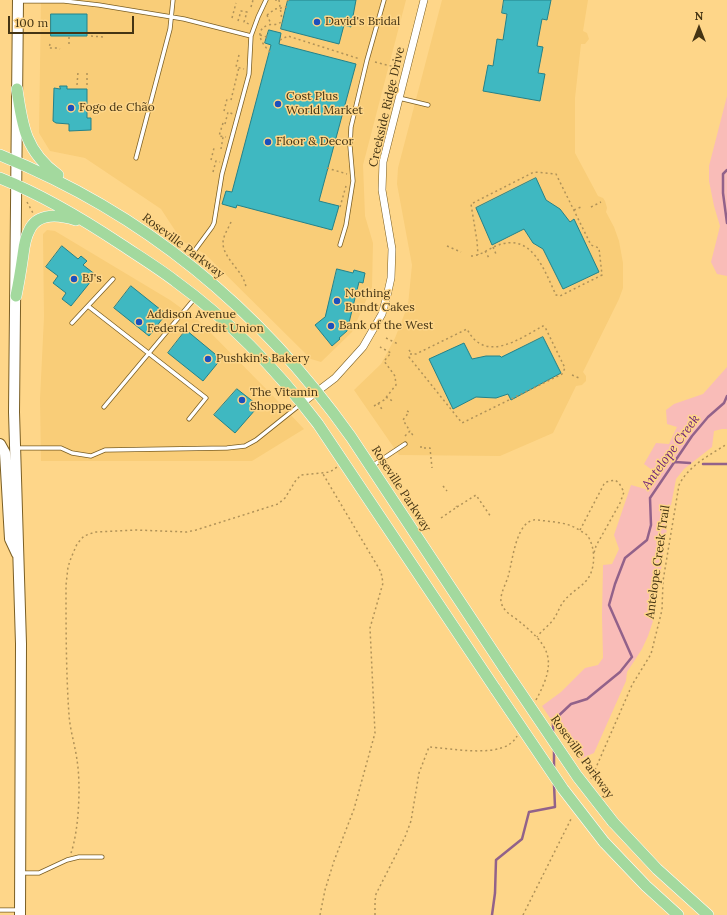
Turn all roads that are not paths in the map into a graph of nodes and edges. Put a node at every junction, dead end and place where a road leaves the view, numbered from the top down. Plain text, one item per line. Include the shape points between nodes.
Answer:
1 (17, 0) edge
2 (173, 0) edge
3 (266, 0) edge
4 (384, 0) edge
5 (424, 0) edge
6 (171, 17) junction
7 (251, 36) junction
8 (17, 89) junction
9 (399, 98) junction
10 (428, 105) dead end
11 (0, 154) edge
12 (136, 158) dead end
13 (17, 161) junction
14 (0, 178) edge
15 (17, 185) junction
16 (84, 194) junction
17 (103, 232) junction
18 (340, 246) dead end
19 (187, 262) junction
20 (113, 278) dead end
21 (16, 296) junction
22 (196, 297) junction
23 (88, 306) junction
24 (72, 323) dead end
25 (149, 353) junction
26 (318, 391) junction
27 (302, 403) junction
28 (104, 407) dead end
29 (189, 419) dead end
30 (0, 444) edge
31 (405, 444) dead end
32 (15, 448) junction
33 (371, 467) junction
34 (18, 558) junction
35 (102, 857) dead end
36 (20, 873) junction
37 (0, 910) edge
38 (20, 913) edge
39 (678, 915) edge
40 (708, 915) edge

1 - 6 lane via 88,3
1 - 8 main road
2 - 6 lane
3 - 7 lane
4 - 18 lane via 351,127 353,181
5 - 9 street, Creekside Ridge Drive
6 - 7 lane via 184,18
6 - 12 lane
7 - 19 lane via 248,74 222,174 214,223
8 - 13 main road
8 - 16 main road via 22,122 32,149 54,173
9 - 10 lane
9 - 26 street, Creekside Ridge Drive via 382,175 392,249 387,296 382,314 364,347 335,378
11 - 13 main road, Roseville Parkway
13 - 15 main road
13 - 16 main road, Roseville Parkway
14 - 15 main road
15 - 17 main road
15 - 21 main road
16 - 19 main road, Roseville Parkway via 147,233
17 - 21 main road via 76,220 59,216 46,217 35,223 26,239
17 - 22 main road
19 - 26 main road, Roseville Parkway via 250,317
20 - 23 lane
21 - 32 main road
22 - 25 lane
22 - 27 main road via 239,334
23 - 24 lane
23 - 25 lane
25 - 28 lane
25 - 29 lane via 206,398
26 - 27 street, Creekside Ridge Drive
26 - 33 main road, Roseville Parkway
27 - 32 lane via 245,446 105,450 91,456 61,448
27 - 39 main road, bridge via 563,789 604,842
30 - 34 main road via 5,453 10,539
31 - 33 lane
32 - 34 main road
33 - 40 main road, Roseville Parkway, bridge via 577,776 613,822 652,863
34 - 36 main road via 21,644
35 - 36 lane via 79,857 39,873
36 - 38 main road
37 - 38 lane

